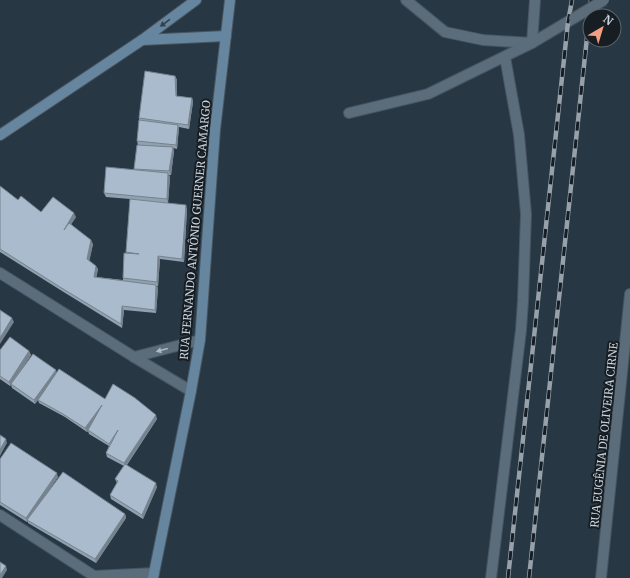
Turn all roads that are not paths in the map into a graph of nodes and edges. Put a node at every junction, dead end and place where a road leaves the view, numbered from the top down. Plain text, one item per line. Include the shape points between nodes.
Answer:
1 (196, 0) edge
2 (230, 0) edge
3 (406, 0) edge
4 (535, 0) edge
5 (604, 0) edge
6 (226, 36) junction
7 (142, 40) junction
8 (532, 43) junction
9 (505, 57) junction
10 (349, 113) dead end
11 (0, 135) edge
12 (0, 273) edge
13 (630, 294) edge
14 (200, 340) junction
15 (134, 357) junction
16 (191, 390) junction
17 (0, 515) edge
18 (154, 575) edge
19 (95, 577) edge
20 (491, 578) edge
21 (601, 578) edge

1 -> 7 street
2 - 6 street, RUA FERNANDO ANTÔNIO GUERNER CAMARGO
3 - 8 street via 445,32 483,40
4 - 8 street
5 - 8 street, bridge
6 - 7 street
6 - 14 street, RUA FERNANDO ANTÔNIO GUERNER CAMARGO via 215,130
7 - 11 street
8 - 9 street
9 - 10 street via 428,94
9 - 20 street via 519,135 526,214 521,330
12 - 15 street
13 - 21 street, RUA EUGÊNIA DE OLIVEIRA CIRNE
14 -> 15 street
14 - 16 street, RUA FERNANDO ANTÔNIO GUERNER CAMARGO
15 - 16 street
16 - 18 street, RUA FERNANDO ANTÔNIO GUERNER CAMARGO
17 - 19 street
18 - 19 street

